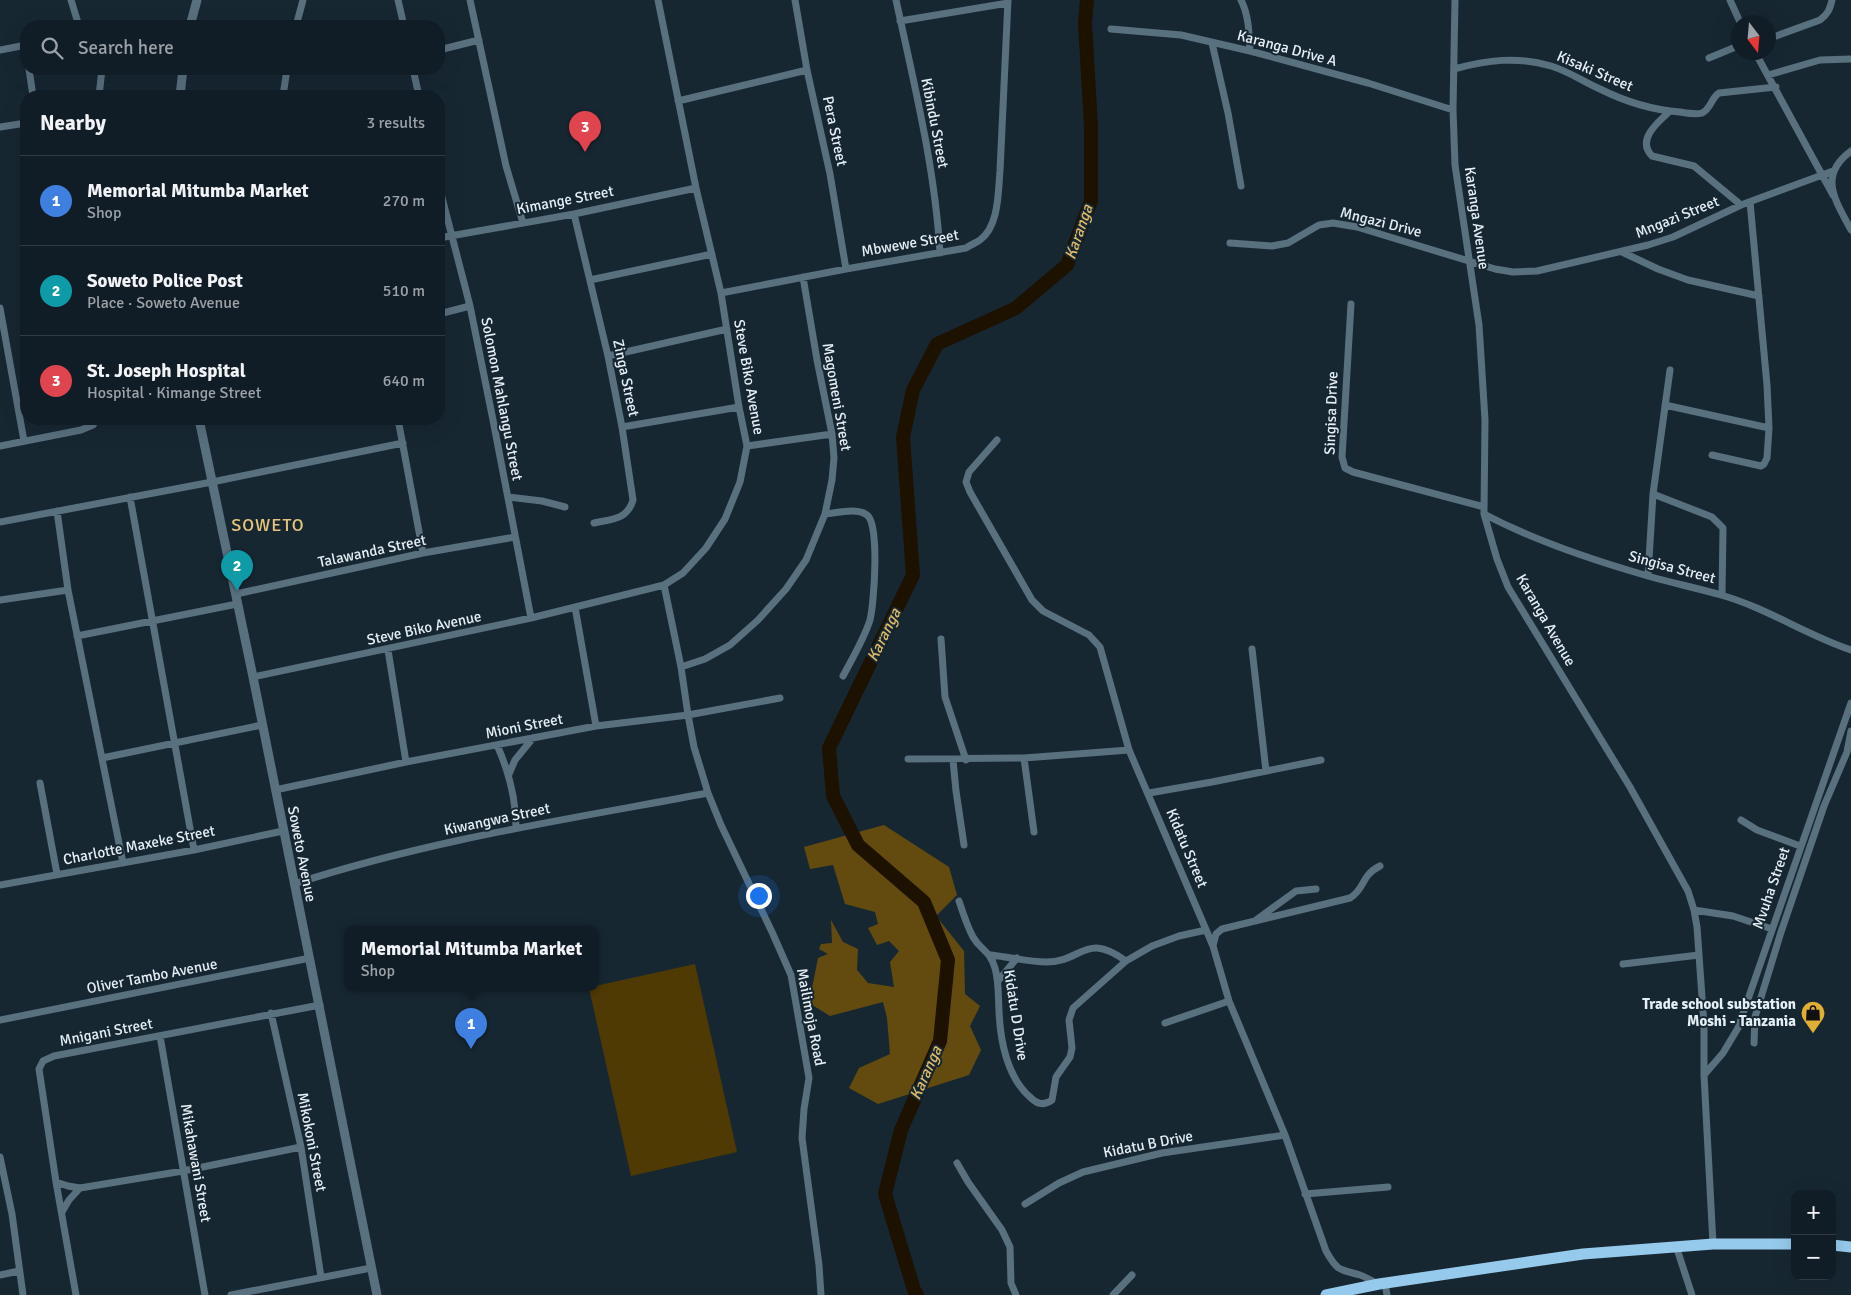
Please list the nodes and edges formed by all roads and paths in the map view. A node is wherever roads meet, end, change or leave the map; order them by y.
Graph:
1 (71, 0) edge
2 (198, 0) edge
3 (303, 0) edge
4 (398, 0) edge
5 (470, 0) edge
6 (658, 0) edge
7 (795, 0) edge
8 (896, 0) edge
9 (1241, 0) edge
10 (1455, 0) edge
11 (1730, 0) edge
12 (1832, 0) edge
13 (1008, 1) edge
14 (1737, 15) edge
15 (77, 20) edge
16 (192, 20) edge
17 (298, 20) edge
18 (403, 20) edge
19 (900, 21) junction
20 (1111, 29) dead end
21 (1776, 36) edge
22 (479, 40) junction
23 (1212, 43) junction
24 (20, 48) edge
25 (445, 48) edge
26 (1731, 49) edge
27 (0, 50) edge
28 (1250, 51) junction
29 (1708, 58) dead end
30 (1851, 59) edge
31 (1760, 60) edge
32 (1454, 69) junction
33 (807, 70) junction
34 (30, 75) edge
35 (101, 75) edge
36 (182, 75) edge
37 (286, 75) edge
38 (414, 75) edge
39 (1768, 75) junction
40 (1776, 87) junction
41 (32, 90) edge
42 (100, 90) edge
43 (181, 90) edge
44 (284, 90) edge
45 (418, 90) edge
46 (678, 101) junction
47 (1453, 110) junction
48 (1669, 112) junction
49 (20, 124) edge
50 (0, 127) edge
51 (1851, 151) edge
52 (1833, 171) junction
53 (1822, 175) junction
54 (1241, 186) dead end
55 (696, 188) junction
56 (1833, 195) junction
57 (1750, 202) junction
58 (1741, 205) junction
59 (445, 211) edge
60 (574, 214) junction
61 (523, 223) junction
62 (1851, 230) edge
63 (451, 236) junction
64 (445, 237) edge
65 (1230, 242) dead end
66 (940, 252) junction
67 (1622, 252) junction
68 (712, 254) junction
69 (1469, 259) junction
70 (846, 269) junction
71 (803, 277) junction
72 (590, 280) junction
73 (721, 293) junction
74 (1759, 296) junction
75 (1351, 304) dead end
76 (470, 306) junction
77 (0, 308) edge
78 (445, 312) edge
79 (727, 329) junction
80 (608, 356) junction
81 (1670, 370) dead end
82 (1665, 405) junction
83 (739, 407) junction
84 (20, 420) edge
85 (21, 425) edge
86 (93, 425) edge
87 (200, 425) edge
88 (399, 425) edge
89 (622, 427) junction
90 (1770, 428) junction
91 (832, 434) junction
92 (997, 440) dead end
93 (24, 442) junction
94 (403, 443) junction
95 (0, 446) edge
96 (747, 446) junction
97 (1712, 455) dead end
98 (212, 482) junction
99 (1653, 494) junction
100 (130, 497) junction
101 (508, 497) junction
102 (565, 507) dead end
103 (1484, 510) junction
104 (57, 511) junction
105 (825, 514) junction
106 (0, 522) edge
107 (594, 523) dead end
108 (515, 538) junction
109 (423, 554) junction
110 (1648, 576) junction
111 (664, 585) junction
112 (68, 590) junction
113 (236, 594) junction
114 (1722, 595) junction
115 (0, 600) edge
116 (237, 604) junction
117 (575, 607) junction
118 (530, 618) junction
119 (152, 621) junction
120 (78, 636) junction
121 (941, 639) dead end
122 (1252, 649) dead end
123 (388, 650) junction
124 (1851, 650) edge
125 (681, 667) junction
126 (843, 676) dead end
127 (253, 677) junction
128 (780, 698) dead end
129 (1851, 703) edge
130 (688, 715) junction
131 (262, 725) junction
132 (596, 726) junction
133 (1851, 731) edge
134 (533, 738) junction
135 (174, 744) junction
136 (497, 745) junction
137 (1129, 750) junction
138 (102, 758) junction
139 (1024, 758) junction
140 (908, 759) dead end
141 (953, 760) junction
142 (966, 760) junction
143 (1320, 760) dead end
144 (406, 762) junction
145 (1266, 771) junction
146 (509, 774) junction
147 (40, 782) dead end
148 (275, 790) junction
149 (708, 793) junction
150 (1149, 793) junction
151 (1741, 820) dead end
152 (516, 828) junction
153 (283, 831) junction
154 (1034, 832) dead end
155 (964, 845) dead end
156 (1800, 846) junction
157 (194, 850) junction
158 (123, 863) junction
159 (1380, 866) dead end
160 (57, 874) junction
161 (294, 884) junction
162 (0, 885) edge
163 (1316, 889) dead end
164 (959, 901) dead end
165 (1694, 910) junction
166 (1253, 922) junction
167 (1772, 929) junction
168 (1206, 930) junction
169 (1213, 946) junction
170 (991, 955) junction
171 (1699, 955) junction
172 (310, 958) junction
173 (1016, 958) junction
174 (1126, 961) junction
175 (1623, 964) dead end
176 (998, 981) junction
177 (1228, 1001) junction
178 (320, 1005) junction
179 (271, 1013) junction
180 (0, 1020) edge
181 (1165, 1023) dead end
182 (160, 1036) junction
183 (1754, 1043) dead end
184 (1704, 1075) junction
185 (1285, 1135) junction
186 (301, 1147) junction
187 (0, 1157) edge
188 (957, 1163) dead end
189 (183, 1171) junction
190 (56, 1182) junction
191 (1388, 1187) dead end
192 (80, 1188) junction
193 (1305, 1194) junction
194 (1025, 1204) dead end
195 (62, 1212) junction
196 (1713, 1244) junction
197 (1791, 1244) edge
198 (1676, 1246) junction
199 (1836, 1246) edge
200 (1851, 1247) edge
201 (372, 1268) junction
202 (19, 1271) junction
203 (1132, 1274) dead end
204 (0, 1275) edge
205 (321, 1277) junction
206 (1384, 1288) edge
207 (24, 1295) edge
208 (76, 1295) edge
209 (205, 1295) edge
210 (231, 1295) edge
211 (377, 1295) edge
212 (821, 1295) edge
213 (1016, 1295) edge
214 (1113, 1295) edge
215 (1326, 1295) edge
216 (1692, 1295) edge

1 - 15 street
2 - 16 street
3 - 17 street
4 - 18 street
5 - 22 street
6 - 46 street, Steve Biko Avenue
7 - 33 street, Pera Street
8 - 19 street, Kibindu Street
9 - 28 street
10 - 32 street, Karanga Avenue
11 - 14 street
12 - 21 street
13 - 19 street
13 - 66 street, Mbwewe Street
19 - 66 street, Kibindu Street
20 - 23 street, Karanga Drive A
22 - 25 street
22 - 61 street
23 - 28 street, Karanga Drive A
23 - 54 street
24 - 27 street
26 - 29 street
28 - 47 street, Karanga Drive A
30 - 39 street
31 - 39 street
32 - 47 street, Karanga Avenue
32 - 48 street, Kisaki Street
33 - 46 street
33 - 70 street, Pera Street
34 - 41 street
35 - 42 street
36 - 43 street
37 - 44 street
38 - 45 street
39 - 40 street
40 - 48 street, Kisaki Street
40 - 53 street
46 - 55 street, Steve Biko Avenue
47 - 69 street, Karanga Avenue
48 - 58 street
49 - 50 street
51 - 52 street
52 - 53 street, Mngazi Street
52 - 56 street
53 - 56 street
53 - 57 street, Mngazi Street
55 - 60 street, Kimange Street
55 - 68 street, Steve Biko Avenue
56 - 62 street
57 - 58 street, Mngazi Street
57 - 74 street
58 - 67 street, Mngazi Street
59 - 63 street, Solomon Mahlangu Street
60 - 61 street, Kimange Street
60 - 72 street, Zinga Street
61 - 63 street, Kimange Street
63 - 64 street, Kimange Street
63 - 76 street, Solomon Mahlangu Street
65 - 69 street, Mngazi Drive
66 - 70 street, Mbwewe Street
67 - 69 street, Mngazi Street
67 - 74 street
68 - 72 street
68 - 73 street, Steve Biko Avenue
69 - 103 street, Karanga Avenue
70 - 71 street, Mbwewe Street
71 - 73 street, Mbwewe Street
71 - 91 street, Magomeni Street
72 - 80 street, Zinga Street
73 - 79 street, Steve Biko Avenue
74 - 90 street
75 - 103 street, Singisa Drive
76 - 78 street
76 - 101 street, Solomon Mahlangu Street
77 - 84 street
79 - 80 street
79 - 83 street, Steve Biko Avenue
80 - 89 street, Zinga Street
81 - 82 street
82 - 90 street
82 - 99 street
83 - 89 street
83 - 96 street, Steve Biko Avenue
85 - 93 street
86 - 93 street
87 - 98 street, Soweto Avenue
88 - 94 street
89 - 107 street, Zinga Street
90 - 97 street
91 - 96 street
91 - 105 street, Magomeni Street
92 - 137 street, Kidatu Street
93 - 95 street
94 - 98 street
94 - 109 street
96 - 111 street, Steve Biko Avenue
98 - 100 street
98 - 113 street, Soweto Avenue
99 - 110 street
99 - 114 street
100 - 104 street
100 - 119 street
101 - 102 street
101 - 108 street, Solomon Mahlangu Street
103 - 110 street, Singisa Street
103 - 165 street, Karanga Avenue
104 - 106 street
104 - 112 street
105 - 125 street, Magomeni Street
105 - 126 street
108 - 109 street, Talawanda Street
108 - 118 street, Solomon Mahlangu Street
109 - 113 street, Talawanda Street
110 - 114 street, Singisa Street
111 - 117 street, Steve Biko Avenue
111 - 125 street, Mailimoja Road
112 - 115 street
112 - 120 street
113 - 116 street, Soweto Avenue
114 - 124 street, Singisa Street
116 - 119 street
116 - 127 street, Soweto Avenue
117 - 118 street, Steve Biko Avenue
117 - 132 street
118 - 123 street, Steve Biko Avenue
119 - 120 street
119 - 135 street
120 - 138 street
121 - 142 street
122 - 145 street
123 - 127 street, Steve Biko Avenue
123 - 144 street
125 - 130 street, Mailimoja Road
127 - 131 street, Soweto Avenue
128 - 130 street, Mioni Street
129 - 156 street, Mvuha Street
130 - 132 street, Mioni Street
130 - 149 street, Mailimoja Road
131 - 135 street
131 - 148 street, Soweto Avenue
132 - 134 street, Mioni Street
133 - 183 street
134 - 136 street, Mioni Street
134 - 146 street
135 - 138 street
135 - 157 street
136 - 144 street, Mioni Street
136 - 146 street
137 - 139 street
137 - 150 street, Kidatu Street
138 - 158 street
139 - 142 street
139 - 154 street
140 - 141 street
141 - 142 street
141 - 155 street
143 - 145 street
144 - 148 street, Mioni Street
145 - 150 street
146 - 152 street
147 - 160 street
148 - 153 street, Soweto Avenue
149 - 152 street, Kiwangwa Street
149 - 212 street, Mailimoja Road
150 - 168 street, Kidatu Street
151 - 156 street
152 - 161 street, Kiwangwa Street
153 - 157 street, Charlotte Maxeke Street
153 - 161 street, Soweto Avenue
156 - 167 street, Mvuha Street
157 - 158 street, Charlotte Maxeke Street
158 - 160 street, Charlotte Maxeke Street
159 - 166 street
160 - 162 street, Charlotte Maxeke Street
161 - 172 street, Soweto Avenue
163 - 166 street
164 - 170 street, Kidatu D Drive
165 - 167 street
165 - 171 street, Karanga Avenue
166 - 169 street
167 - 184 street, Mvuha Street
168 - 169 street, Kidatu Street
168 - 174 street, Kidatu D Drive
169 - 177 street, Kidatu Street
170 - 173 street
170 - 176 street, Kidatu D Drive
171 - 175 street
171 - 184 street, Karanga Avenue
172 - 178 street, Soweto Avenue
172 - 180 street, Oliver Tambo Avenue
173 - 174 street
173 - 176 street
174 - 176 street, Kidatu D Drive
177 - 181 street
177 - 185 street, Kidatu Street
178 - 179 street, Mnigani Street
178 - 201 street, Soweto Avenue
179 - 182 street, Mnigani Street
179 - 186 street, Mikokoni Street
182 - 189 street, Mikahawani Street
182 - 190 street, Mnigani Street
184 - 196 street, Karanga Avenue
185 - 193 street, Kidatu Street
185 - 194 street, Kidatu B Drive
186 - 189 street
186 - 205 street, Mikokoni Street
187 - 202 street
188 - 213 street
189 - 192 street
189 - 209 street, Mikahawani Street
190 - 192 street
190 - 195 street, Mnigani Street
191 - 193 street
192 - 195 street
193 - 206 street, Kidatu Street
195 - 208 street, Mnigani Street
196 - 197 highway
196 - 198 highway
198 - 206 highway
198 - 216 street
199 - 200 highway
201 - 205 street
201 - 211 street, Soweto Avenue
202 - 204 street
202 - 207 street
203 - 214 street
205 - 210 street
206 - 215 highway

